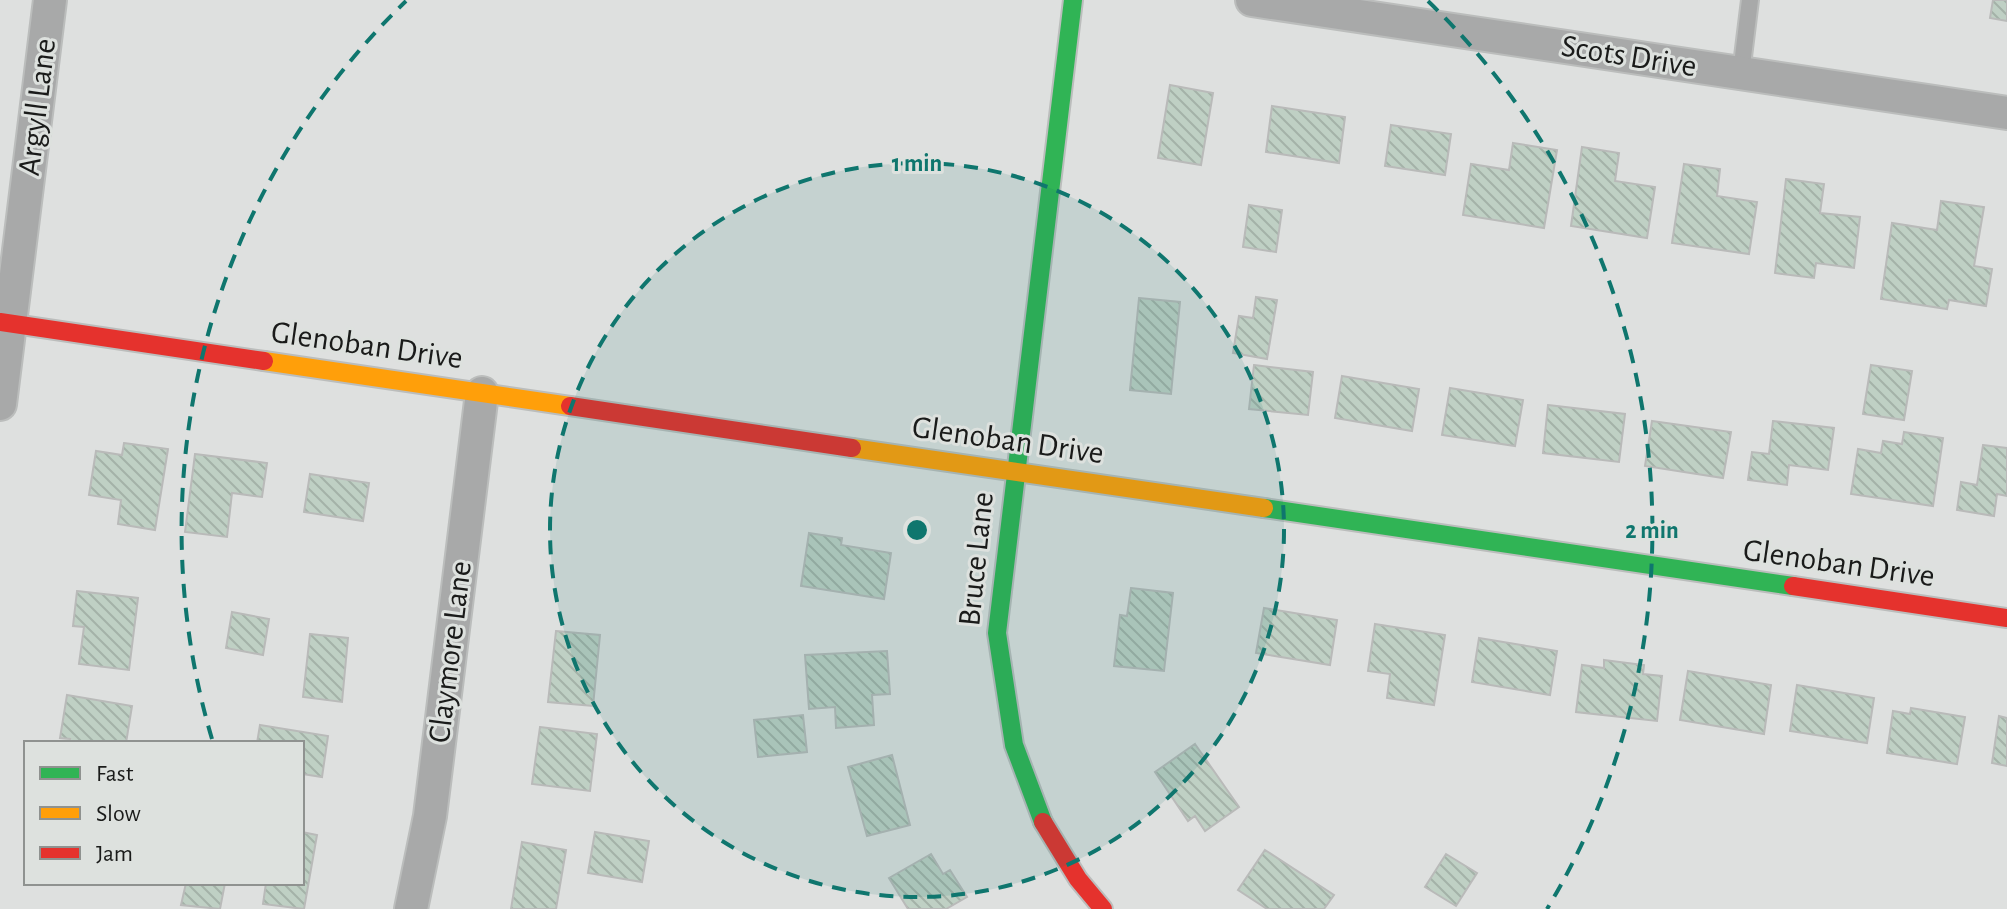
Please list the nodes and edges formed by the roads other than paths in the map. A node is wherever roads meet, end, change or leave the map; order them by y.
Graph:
1 (50, 0) edge
2 (1073, 0) edge
3 (1252, 0) edge
4 (1750, 0) edge
5 (1741, 73) junction
6 (2007, 113) edge
7 (5, 323) edge
8 (482, 393) junction
9 (0, 404) edge
10 (1015, 472) junction
11 (2007, 618) edge
12 (411, 909) edge
13 (1103, 909) edge

1 - 7 street, Argyll Lane
2 - 10 street, Bruce Lane
3 - 5 street, Scots Drive
4 - 5 lane
5 - 6 street, Scots Drive
7 - 8 street, Glenoban Drive
7 - 9 street, Argyll Lane
8 - 10 street, Glenoban Drive
8 - 12 street, Claymore Lane
10 - 11 street, Glenoban Drive
10 - 13 street, Bruce Lane

